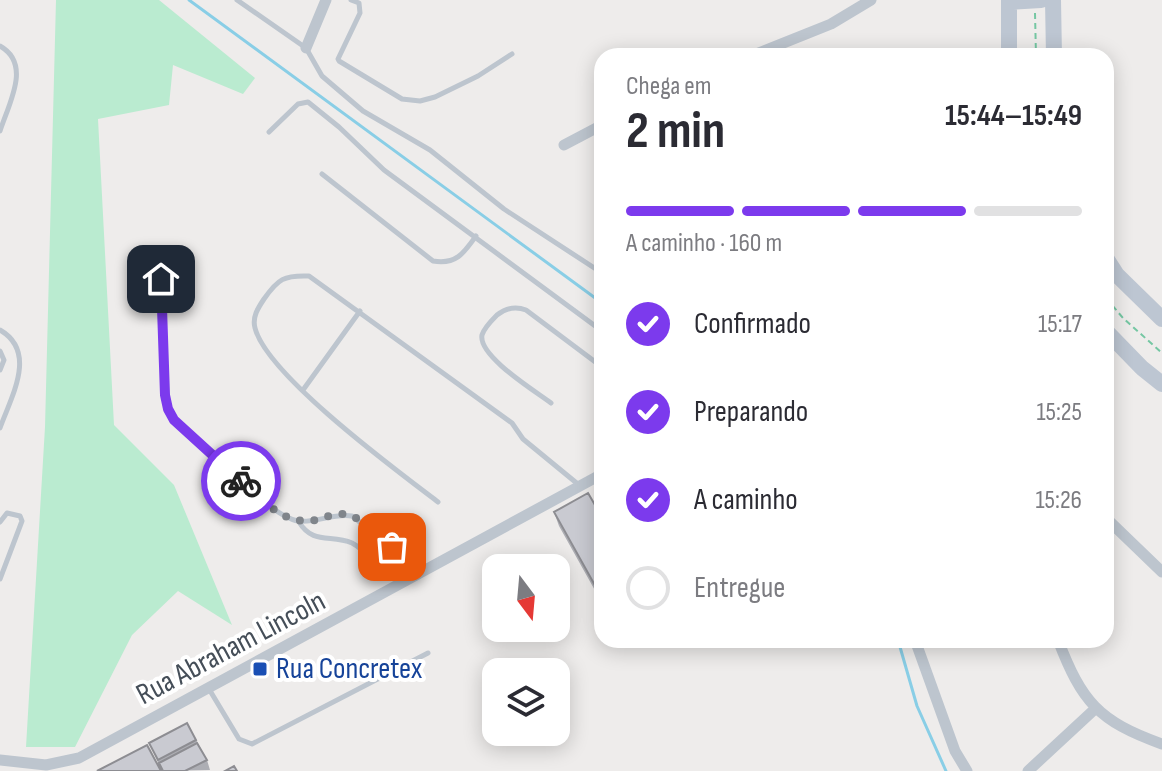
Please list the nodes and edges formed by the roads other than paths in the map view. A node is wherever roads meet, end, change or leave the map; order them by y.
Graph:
1 (237, 0) edge
2 (326, 0) edge
3 (351, 0) edge
4 (871, 0) edge
5 (1053, 0) edge
6 (1006, 1) edge
7 (1038, 1) edge
8 (0, 46) edge
9 (306, 48) junction
10 (771, 48) edge
11 (1009, 48) edge
12 (1054, 48) edge
13 (512, 54) dead end
14 (594, 129) edge
15 (0, 131) edge
16 (269, 132) dead end
17 (564, 145) dead end
18 (322, 174) dead end
19 (476, 236) junction
20 (594, 268) edge
21 (1114, 270) edge
22 (161, 279) dead end
23 (360, 311) junction
24 (1162, 319) edge
25 (594, 325) edge
26 (0, 330) edge
27 (1114, 339) edge
28 (0, 351) edge
29 (594, 361) edge
30 (0, 370) edge
31 (1162, 384) edge
32 (303, 390) junction
33 (551, 403) dead end
34 (0, 428) edge
35 (594, 478) edge
36 (579, 485) junction
37 (438, 502) dead end
38 (299, 521) junction
39 (0, 522) edge
40 (1114, 526) edge
41 (382, 570) dead end
42 (422, 572) junction
43 (1162, 572) edge
44 (0, 579) edge
45 (918, 648) edge
46 (1061, 648) edge
47 (428, 653) dead end
48 (208, 688) junction
49 (1096, 708) junction
50 (1162, 744) edge
51 (0, 760) edge
52 (967, 771) edge
53 (1028, 771) edge

1 - 9 lane
2 - 9 street
3 - 13 lane
4 - 10 street
5 - 12 main road
6 - 7 main road
6 - 11 main road
8 - 15 lane
9 - 20 lane
14 - 17 street
16 - 19 lane
18 - 19 lane
19 - 25 lane
21 - 24 main road
22 - 38 lane
23 - 32 lane
23 - 32 lane
23 - 36 lane
26 - 34 lane
27 - 31 main road
28 - 30 lane
29 - 33 lane
32 - 37 lane
35 - 36 street, Rua Abraham Lincoln
36 - 42 street, Rua Abraham Lincoln
38 - 41 lane
38 - 42 lane
39 - 44 lane
40 - 43 street
42 - 48 street, Rua Abraham Lincoln
45 - 52 street
46 - 49 street
47 - 48 lane
48 - 51 street, Rua Abraham Lincoln
49 - 50 street
49 - 53 street

